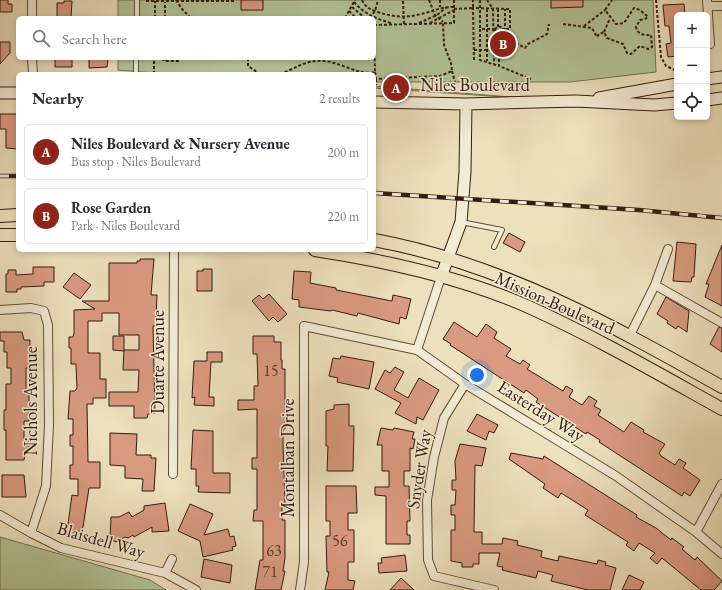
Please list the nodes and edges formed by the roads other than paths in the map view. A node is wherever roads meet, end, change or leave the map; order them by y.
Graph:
1 (32, 0) edge
2 (137, 0) edge
3 (707, 3) edge
4 (722, 6) edge
5 (32, 16) edge
6 (137, 16) edge
7 (32, 60) edge
8 (136, 60) edge
9 (33, 72) edge
10 (136, 72) edge
11 (722, 77) edge
12 (710, 79) edge
13 (674, 85) edge
14 (0, 93) edge
15 (16, 93) edge
16 (722, 98) edge
17 (710, 100) edge
18 (576, 101) junction
19 (376, 102) edge
20 (674, 103) edge
21 (466, 104) junction
22 (16, 215) edge
23 (0, 216) edge
24 (461, 222) junction
25 (0, 235) edge
26 (16, 235) edge
27 (376, 240) edge
28 (494, 247) dead end
29 (668, 249) dead end
30 (174, 252) edge
31 (326, 252) edge
32 (448, 258) junction
33 (440, 277) junction
34 (655, 285) junction
35 (0, 310) edge
36 (721, 321) edge
37 (304, 326) joint
38 (630, 335) junction
39 (417, 350) junction
40 (466, 384) junction
41 (722, 387) edge
42 (722, 409) edge
43 (173, 474) dead end
44 (722, 484) edge
45 (0, 515) edge
46 (696, 532) junction
47 (31, 533) junction
48 (722, 554) edge
49 (172, 559) dead end
50 (165, 573) junction
51 (196, 590) edge
52 (300, 590) edge
53 (494, 590) edge

1 - 5 street
2 - 6 lane
3 - 4 street
7 - 9 street
8 - 10 lane
11 - 12 main road
13 - 18 main road, Niles Boulevard
14 - 15 main road
16 - 17 main road
18 - 20 main road, Niles Boulevard
18 - 21 main road, Niles Boulevard
19 - 21 main road, Niles Boulevard
21 - 24 main road
22 - 23 main road
24 - 28 lane
24 - 32 main road
25 - 26 main road
27 - 32 main road, Mission Boulevard
29 - 34 street
30 - 43 street, Duarte Avenue
31 - 33 main road, Mission Boulevard
32 - 33 main road
32 - 38 main road, Mission Boulevard
33 - 39 street
33 - 42 main road, Mission Boulevard
34 - 36 street
34 - 38 street
35 - 47 street, Nichols Avenue
37 - 39 street, Easterday Way
37 - 52 street, Montalban Drive
38 - 41 main road, Mission Boulevard
39 - 40 street, Easterday Way
40 - 46 street, Easterday Way
40 - 53 street, Snyder Way
44 - 46 street
45 - 47 street, Blaisdell Way
46 - 48 street, Easterday Way
47 - 50 street, Blaisdell Way
49 - 50 street
50 - 51 street, Blaisdell Way

